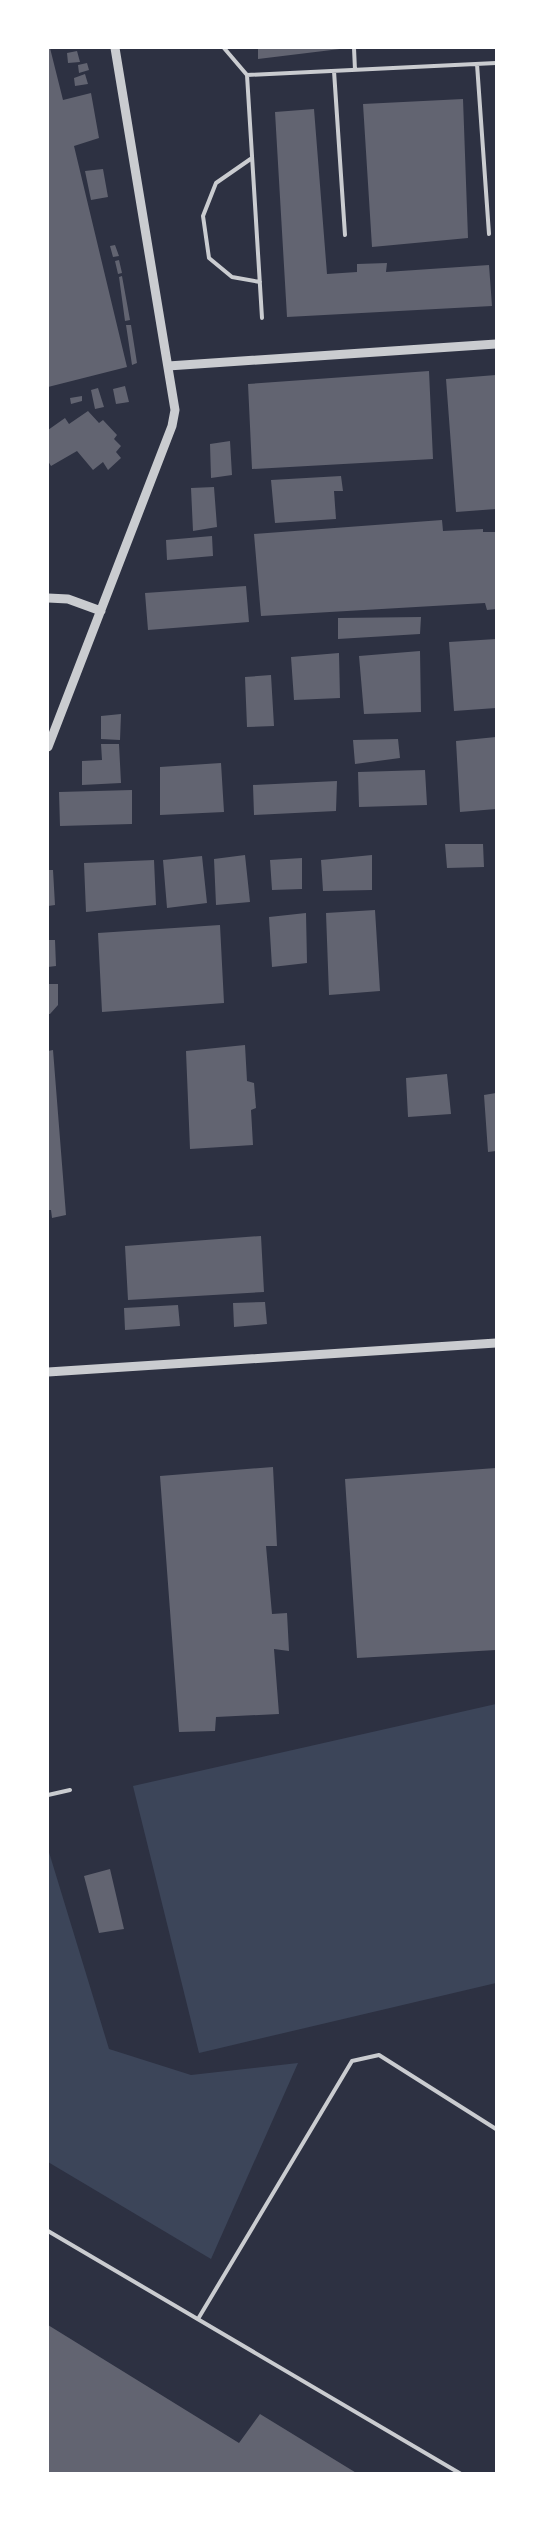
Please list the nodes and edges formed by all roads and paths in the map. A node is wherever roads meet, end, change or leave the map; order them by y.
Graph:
1 (115, 48) edge
2 (224, 48) edge
3 (354, 48) edge
4 (496, 63) edge
5 (477, 64) junction
6 (355, 70) junction
7 (334, 71) junction
8 (247, 75) junction
9 (252, 158) junction
10 (490, 234) dead end
11 (345, 235) dead end
12 (260, 282) junction
13 (262, 318) dead end
14 (496, 344) edge
15 (168, 366) junction
16 (48, 598) edge
17 (101, 610) junction
18 (48, 748) edge
19 (496, 1343) edge
20 (48, 1372) edge
21 (70, 1790) dead end
22 (48, 1795) edge
23 (496, 2129) edge
24 (48, 2231) edge
25 (198, 2319) junction
26 (461, 2474) edge

1 - 15 street
2 - 8 lane
3 - 6 lane
4 - 5 lane
5 - 6 lane
5 - 10 lane
6 - 7 lane
7 - 8 lane
7 - 11 lane
8 - 9 lane
9 - 12 lane
9 - 12 lane
12 - 13 lane
14 - 15 street
15 - 17 street
16 - 17 street
17 - 18 street
19 - 20 street
21 - 22 lane
23 - 25 lane
24 - 25 lane
25 - 26 lane

